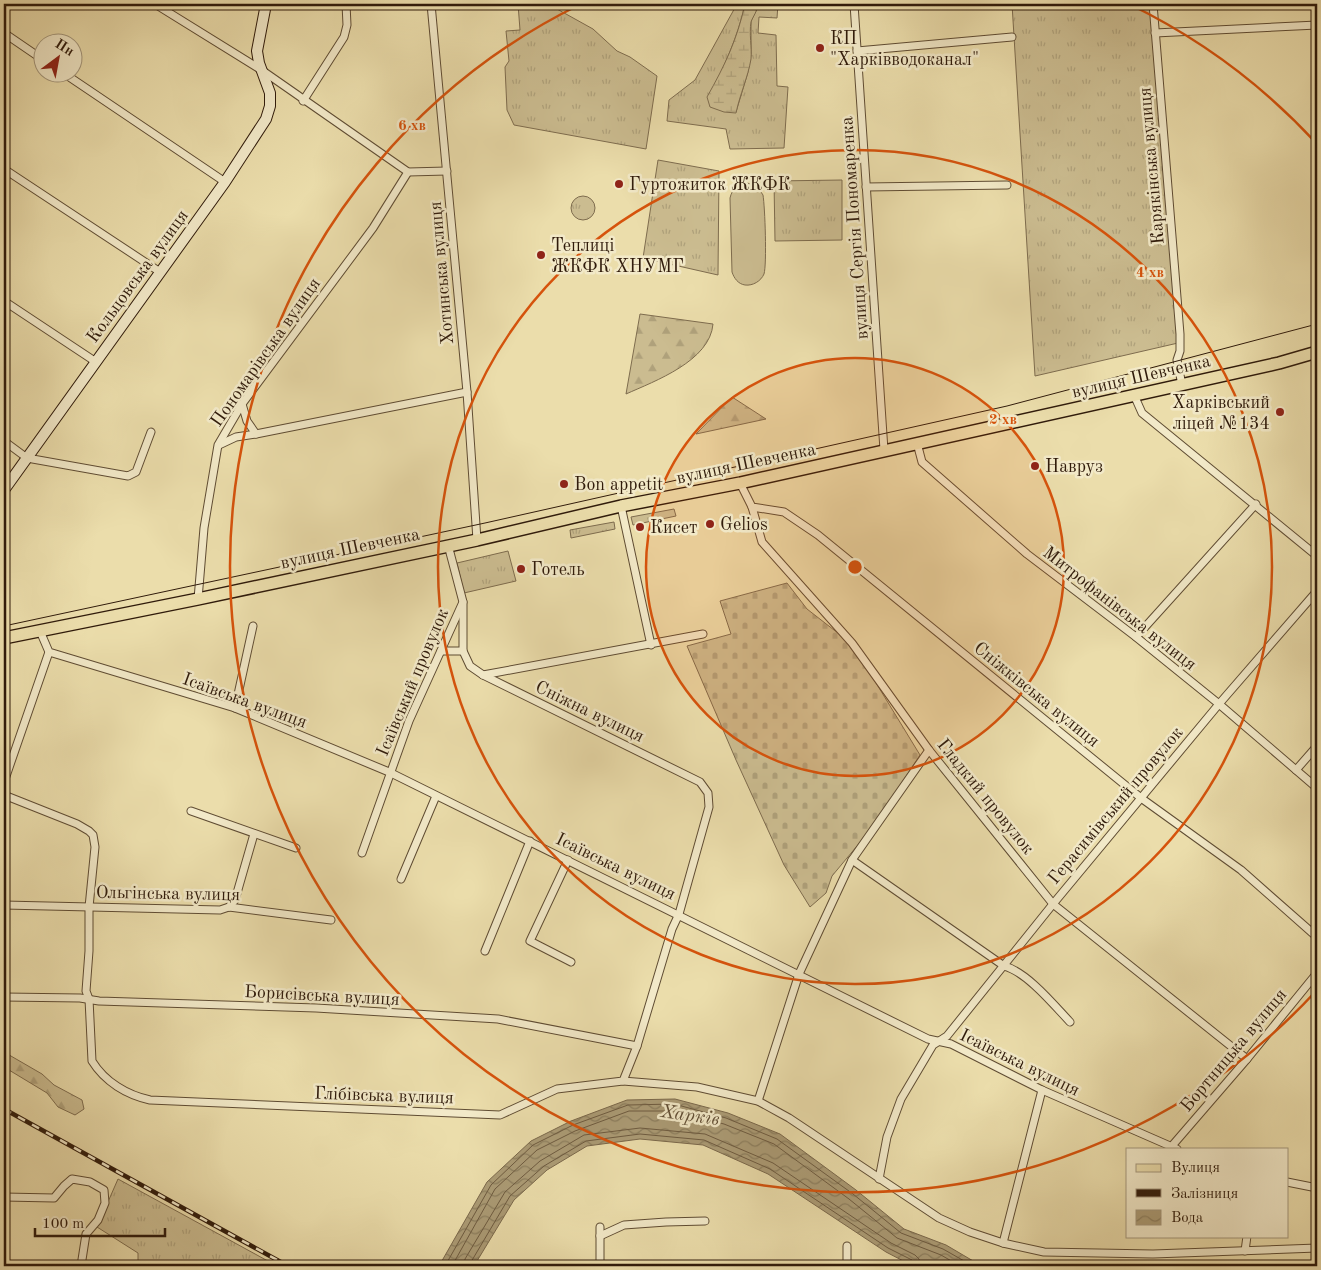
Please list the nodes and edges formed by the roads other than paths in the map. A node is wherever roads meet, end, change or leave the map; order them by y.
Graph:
1 (155, 4) edge
2 (266, 4) edge
3 (346, 4) edge
4 (431, 4) edge
5 (854, 4) edge
6 (1154, 4) edge
7 (1317, 25) edge
8 (4, 33) edge
9 (1155, 33) junction
10 (1012, 37) dead end
11 (857, 51) junction
12 (32, 52) edge
13 (262, 71) junction
14 (77, 82) edge
15 (303, 101) junction
16 (4, 169) edge
17 (447, 171) junction
18 (408, 172) junction
19 (225, 182) junction
20 (1007, 184) dead end
21 (866, 187) junction
22 (160, 272) junction
23 (4, 301) edge
24 (1317, 352) edge
25 (96, 362) junction
26 (1182, 384) junction
27 (467, 392) junction
28 (1134, 395) junction
29 (242, 404) junction
30 (151, 432) dead end
31 (256, 434) junction
32 (4, 441) edge
33 (916, 443) junction
34 (218, 445) junction
35 (884, 450) junction
36 (28, 458) junction
37 (740, 483) junction
38 (4, 490) edge
39 (1256, 504) junction
40 (621, 506) junction
41 (752, 507) junction
42 (477, 540) junction
43 (448, 545) junction
44 (1317, 556) edge
45 (1317, 591) edge
46 (198, 599) junction
47 (463, 602) junction
48 (254, 626) dead end
49 (40, 631) junction
50 (703, 634) dead end
51 (1136, 637) junction
52 (4, 638) edge
53 (651, 645) junction
54 (441, 651) junction
55 (462, 651) junction
56 (49, 652) junction
57 (510, 670) junction
58 (483, 675) junction
59 (504, 686) junction
60 (1219, 704) junction
61 (235, 708) junction
62 (1317, 746) edge
63 (929, 750) junction
64 (1296, 770) junction
65 (389, 772) junction
66 (4, 782) edge
67 (1317, 788) edge
68 (4, 795) edge
69 (436, 796) junction
70 (1141, 798) junction
71 (191, 811) dead end
72 (254, 834) junction
73 (530, 842) junction
74 (296, 848) dead end
75 (362, 853) dead end
76 (568, 860) junction
77 (852, 860) junction
78 (401, 879) dead end
79 (1053, 904) junction
80 (4, 905) edge
81 (89, 907) junction
82 (229, 907) junction
83 (679, 914) junction
84 (331, 920) dead end
85 (1317, 937) edge
86 (485, 951) dead end
87 (571, 962) dead end
88 (1004, 966) junction
89 (1317, 973) edge
90 (799, 974) junction
91 (4, 997) edge
92 (89, 999) junction
93 (1070, 1022) dead end
94 (939, 1041) junction
95 (637, 1046) junction
96 (1248, 1060) junction
97 (623, 1081) junction
98 (1042, 1090) junction
99 (758, 1101) junction
100 (1174, 1148) edge
101 (879, 1179) junction
102 (1288, 1182) edge
103 (1317, 1188) edge
104 (4, 1197) edge
105 (705, 1221) dead end
106 (600, 1227) dead end
107 (600, 1236) junction
108 (1248, 1238) edge
109 (1003, 1243) junction
110 (847, 1246) dead end
111 (1317, 1248) edge
112 (1245, 1251) junction
113 (81, 1266) edge
114 (600, 1266) edge
115 (847, 1266) edge

1 - 13 street
2 - 13 street, Кольцовська вулиця
3 - 15 street
4 - 17 street, Хотинська вулиця
5 - 11 street, вулиця Сергія Пономаренка
6 - 9 street, Карякінська вулиця
7 - 9 street
8 - 12 street
9 - 26 street, Карякінська вулиця
10 - 11 street
11 - 21 street, вулиця Сергія Пономаренка
13 - 15 street
13 - 19 street, Кольцовська вулиця
14 - 19 street
15 - 18 street
16 - 22 street
17 - 18 street
17 - 27 street, Хотинська вулиця
18 - 29 street, Пономарівська вулиця
19 - 22 street, Кольцовська вулиця
20 - 21 street
21 - 35 street, вулиця Сергія Пономаренка
22 - 25 street, Кольцовська вулиця
23 - 25 street
24 - 26 main road, вулиця Шевченка
25 - 36 street, Кольцовська вулиця
26 - 28 main road, вулиця Шевченка
27 - 31 street
27 - 42 street, Хотинська вулиця
28 - 33 main road, вулиця Шевченка
28 - 39 street
29 - 31 street
29 - 34 street, Пономарівська вулиця
30 - 36 street
31 - 34 street
32 - 36 street
33 - 35 main road, вулиця Шевченка
33 - 51 street, Митрофанівська вулиця
34 - 46 street, Пономарівська вулиця
35 - 37 main road, вулиця Шевченка
36 - 38 street, Кольцовська вулиця
37 - 40 main road, вулиця Шевченка
37 - 41 street
39 - 44 street
39 - 51 street
40 - 42 main road, вулиця Шевченка
40 - 53 street
41 - 63 street, Гладкий провулок
41 - 70 street, Сніжківська вулиця
42 - 43 main road, вулиця Шевченка
43 - 46 main road, вулиця Шевченка
43 - 47 street, Ісаївський провулок
45 - 60 street, Герасимівський провулок
46 - 49 main road, вулиця Шевченка
47 - 54 street, Ісаївський провулок
47 - 55 street
48 - 61 street
49 - 52 main road, вулиця Шевченка
49 - 56 street
50 - 53 street
51 - 60 street, Митрофанівська вулиця
53 - 57 street
54 - 55 street
54 - 65 street, Ісаївський провулок
55 - 58 street, Сніжна вулиця
56 - 61 street, Ісаївська вулиця
56 - 66 street
57 - 58 street
57 - 59 street
58 - 59 street, Сніжна вулиця
59 - 83 street, Сніжна вулиця
60 - 64 street, Митрофанівська вулиця
60 - 70 street, Герасимівський провулок
61 - 65 street, Ісаївська вулиця
62 - 64 street
63 - 77 street
63 - 79 street, Гладкий провулок
64 - 67 street, Митрофанівська вулиця
65 - 69 street, Ісаївська вулиця
65 - 75 street, Ісаївський провулок
68 - 81 street, Глібівська вулиця
69 - 73 street, Ісаївська вулиця
69 - 78 street
70 - 79 street, Герасимівський провулок
70 - 85 street, Сніжківська вулиця
71 - 72 street
72 - 74 street
72 - 82 street
73 - 76 street, Ісаївська вулиця
73 - 86 street
76 - 83 street, Ісаївська вулиця
76 - 87 street
77 - 88 street
77 - 90 street
79 - 88 street, Герасимівський провулок
79 - 96 street, Гладкий провулок
80 - 81 street, Ольгінська вулиця
81 - 82 street, Ольгінська вулиця
81 - 92 street, Глібівська вулиця
82 - 84 street, Ольгінська вулиця
83 - 90 street, Ісаївська вулиця
83 - 95 street
88 - 93 street
88 - 94 street, Герасимівський провулок
89 - 96 street, Бортницька вулиця
90 - 94 street, Ісаївська вулиця
90 - 99 street
91 - 92 street, Борисівська вулиця
92 - 95 street, Борисівська вулиця
92 - 97 street, Глібівська вулиця
94 - 98 street, Ісаївська вулиця
94 - 101 street, Герасимівський провулок
95 - 97 street
96 - 100 street, Бортницька вулиця
97 - 99 street, Глібівська вулиця
98 - 100 street, Ісаївська вулиця
98 - 109 street
99 - 101 street, Глібівська вулиця
101 - 109 street, Глібівська вулиця
102 - 103 street
104 - 113 street
105 - 107 street
106 - 107 street
107 - 114 street
108 - 112 street
109 - 112 street, Глібівська вулиця
110 - 115 street
111 - 112 street, Глібівська вулиця

